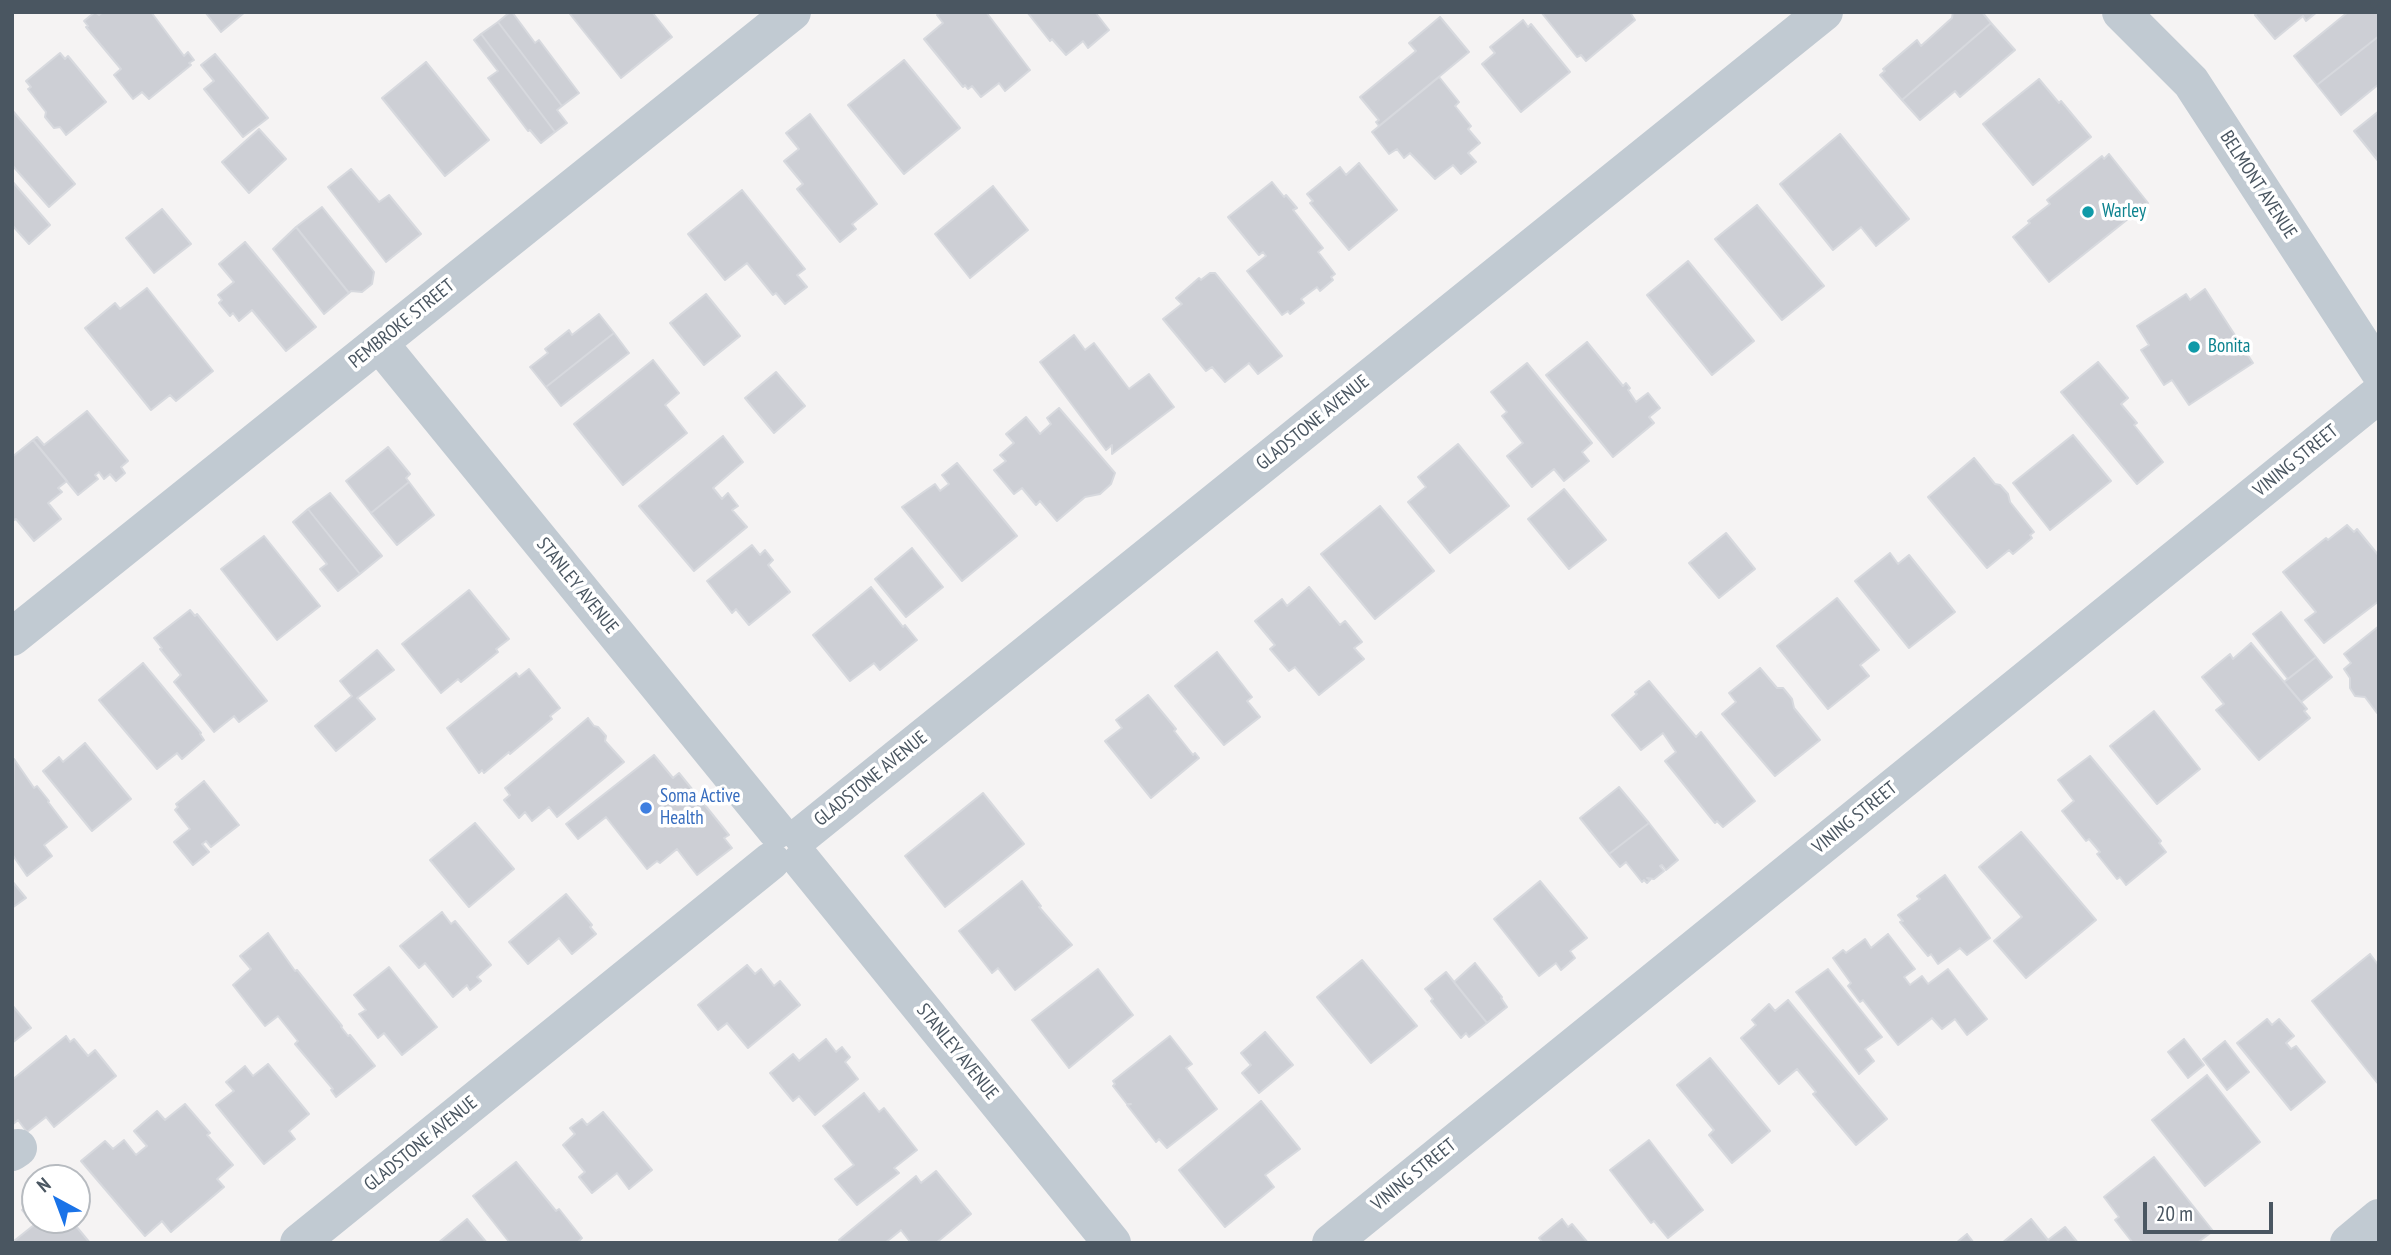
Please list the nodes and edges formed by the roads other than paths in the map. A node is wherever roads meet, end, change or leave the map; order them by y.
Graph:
1 (792, 12) edge
2 (1824, 12) edge
3 (2120, 12) edge
4 (379, 343) junction
5 (2379, 371) edge
6 (2379, 394) edge
7 (14, 633) edge
8 (788, 847) junction
9 (2379, 1218) edge
10 (299, 1243) edge
11 (1112, 1243) edge
12 (1331, 1243) edge
13 (2349, 1243) edge

1 - 4 street, PEMBROKE STREET
2 - 8 street, GLADSTONE AVENUE
3 - 5 street, BELMONT AVENUE
4 - 7 street, PEMBROKE STREET
4 - 8 street, STANLEY AVENUE
6 - 12 street, VINING STREET
8 - 10 street, GLADSTONE AVENUE
8 - 11 street, STANLEY AVENUE
9 - 13 street

